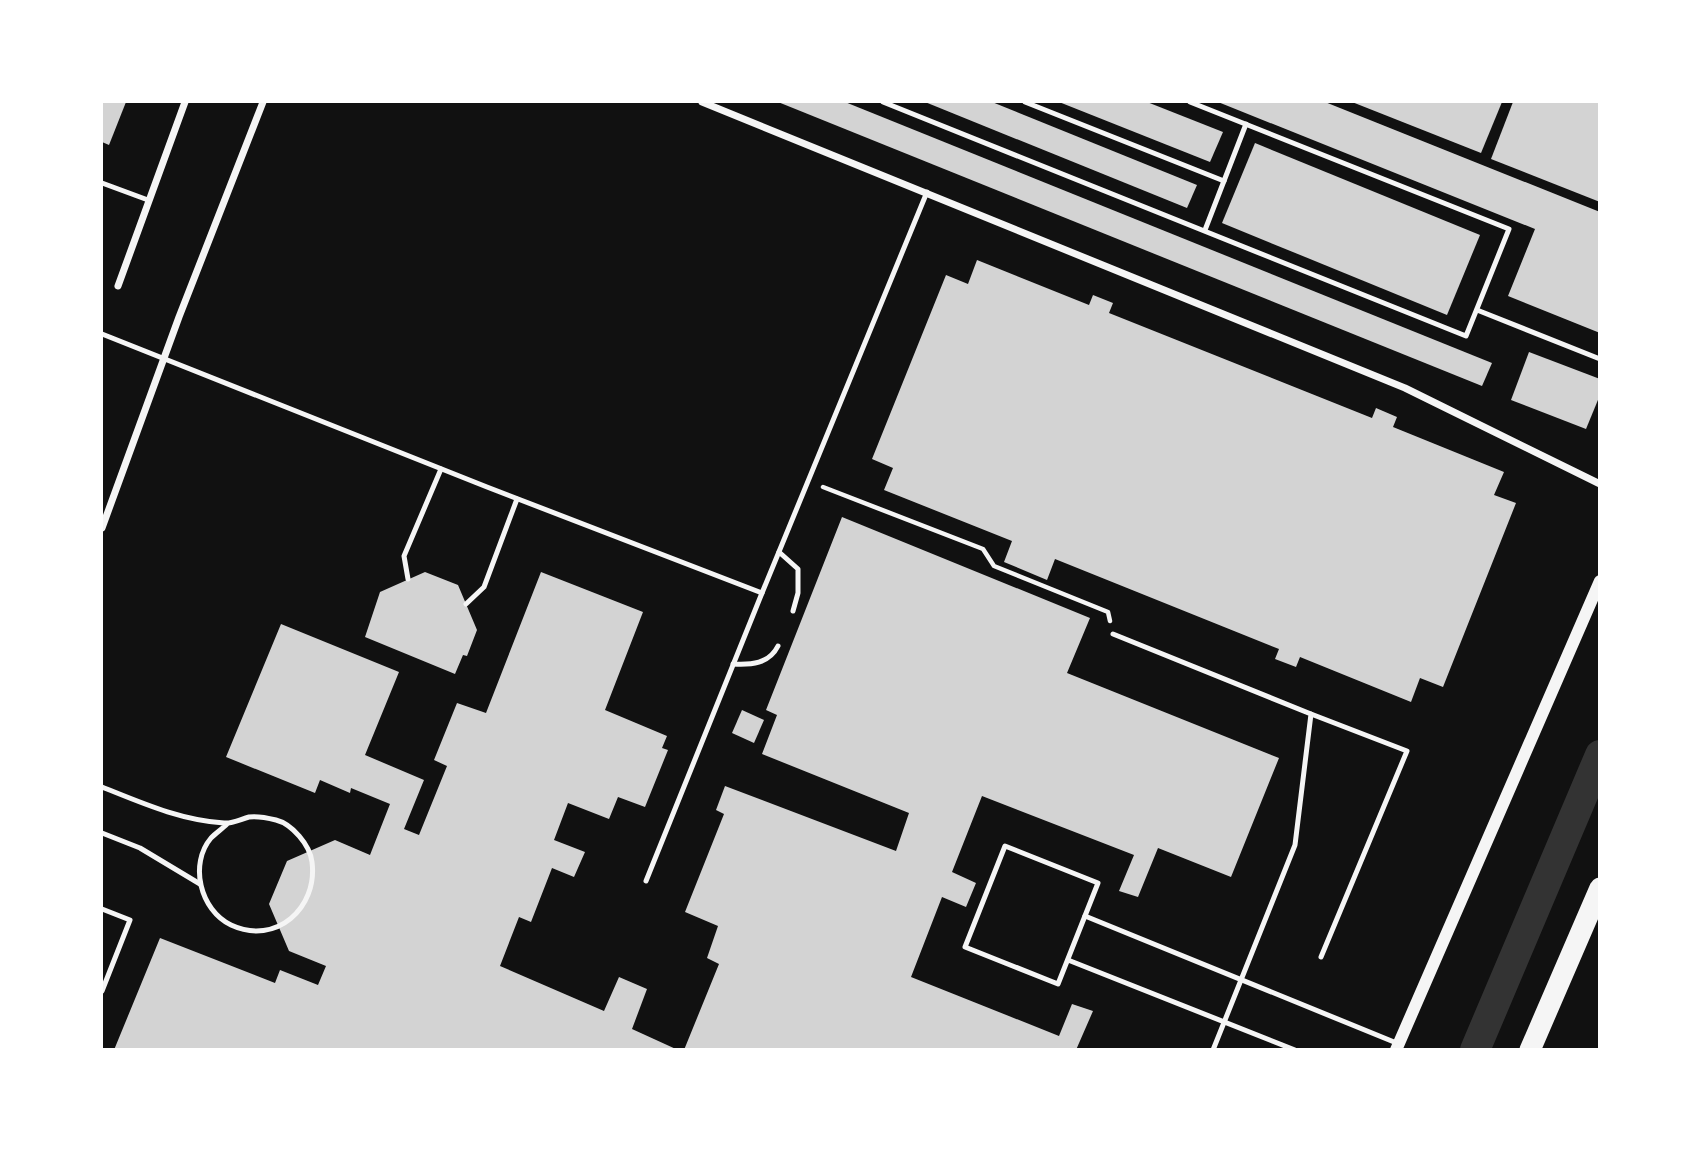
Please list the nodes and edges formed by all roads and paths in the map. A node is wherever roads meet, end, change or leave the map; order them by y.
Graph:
1 (185, 102) edge
2 (263, 102) edge
3 (702, 102) edge
4 (883, 102) edge
5 (1025, 102) edge
6 (1190, 102) edge
7 (1246, 124) junction
8 (1224, 181) junction
9 (102, 183) edge
10 (927, 192) junction
11 (148, 200) junction
12 (1205, 230) junction
13 (118, 286) dead end
14 (1477, 310) junction
15 (102, 334) edge
16 (163, 359) junction
17 (1600, 359) edge
18 (441, 469) junction
19 (809, 482) junction
20 (1600, 484) edge
21 (517, 499) junction
22 (102, 528) edge
23 (779, 552) junction
24 (408, 579) dead end
25 (1600, 581) edge
26 (762, 593) junction
27 (466, 604) dead end
28 (793, 611) dead end
29 (1113, 634) joint
30 (778, 646) dead end
31 (733, 664) junction
32 (1311, 715) junction
33 (102, 787) edge
34 (227, 824) junction
35 (102, 832) edge
36 (646, 881) dead end
37 (200, 884) junction
38 (1600, 888) edge
39 (102, 909) edge
40 (1085, 916) junction
41 (1321, 957) dead end
42 (1068, 960) junction
43 (1241, 980) junction
44 (102, 991) edge
45 (1225, 1021) junction
46 (1398, 1046) edge
47 (1213, 1049) edge
48 (1295, 1049) edge
49 (1530, 1049) edge

1 - 11 street
2 - 16 street
3 - 10 street
4 - 12 lane
5 - 8 lane
6 - 7 lane
7 - 8 lane
7 - 14 lane
8 - 12 lane
9 - 11 lane
10 - 19 lane
10 - 20 street
11 - 13 street
12 - 14 lane
14 - 17 lane
15 - 16 lane
16 - 18 lane
16 - 22 street
18 - 21 lane
18 - 24 lane
19 - 23 lane
19 - 29 path
21 - 26 lane
21 - 27 lane
23 - 26 lane
23 - 28 lane
25 - 46 street
26 - 31 lane
29 - 32 lane
30 - 31 lane
31 - 36 lane
32 - 41 lane
32 - 43 lane
33 - 34 lane
34 - 37 lane
34 - 37 lane
35 - 37 lane
38 - 49 highway
39 - 44 lane
40 - 42 lane
40 - 42 lane
40 - 43 lane
42 - 45 lane
43 - 45 lane
43 - 46 lane
45 - 47 lane
45 - 48 lane

